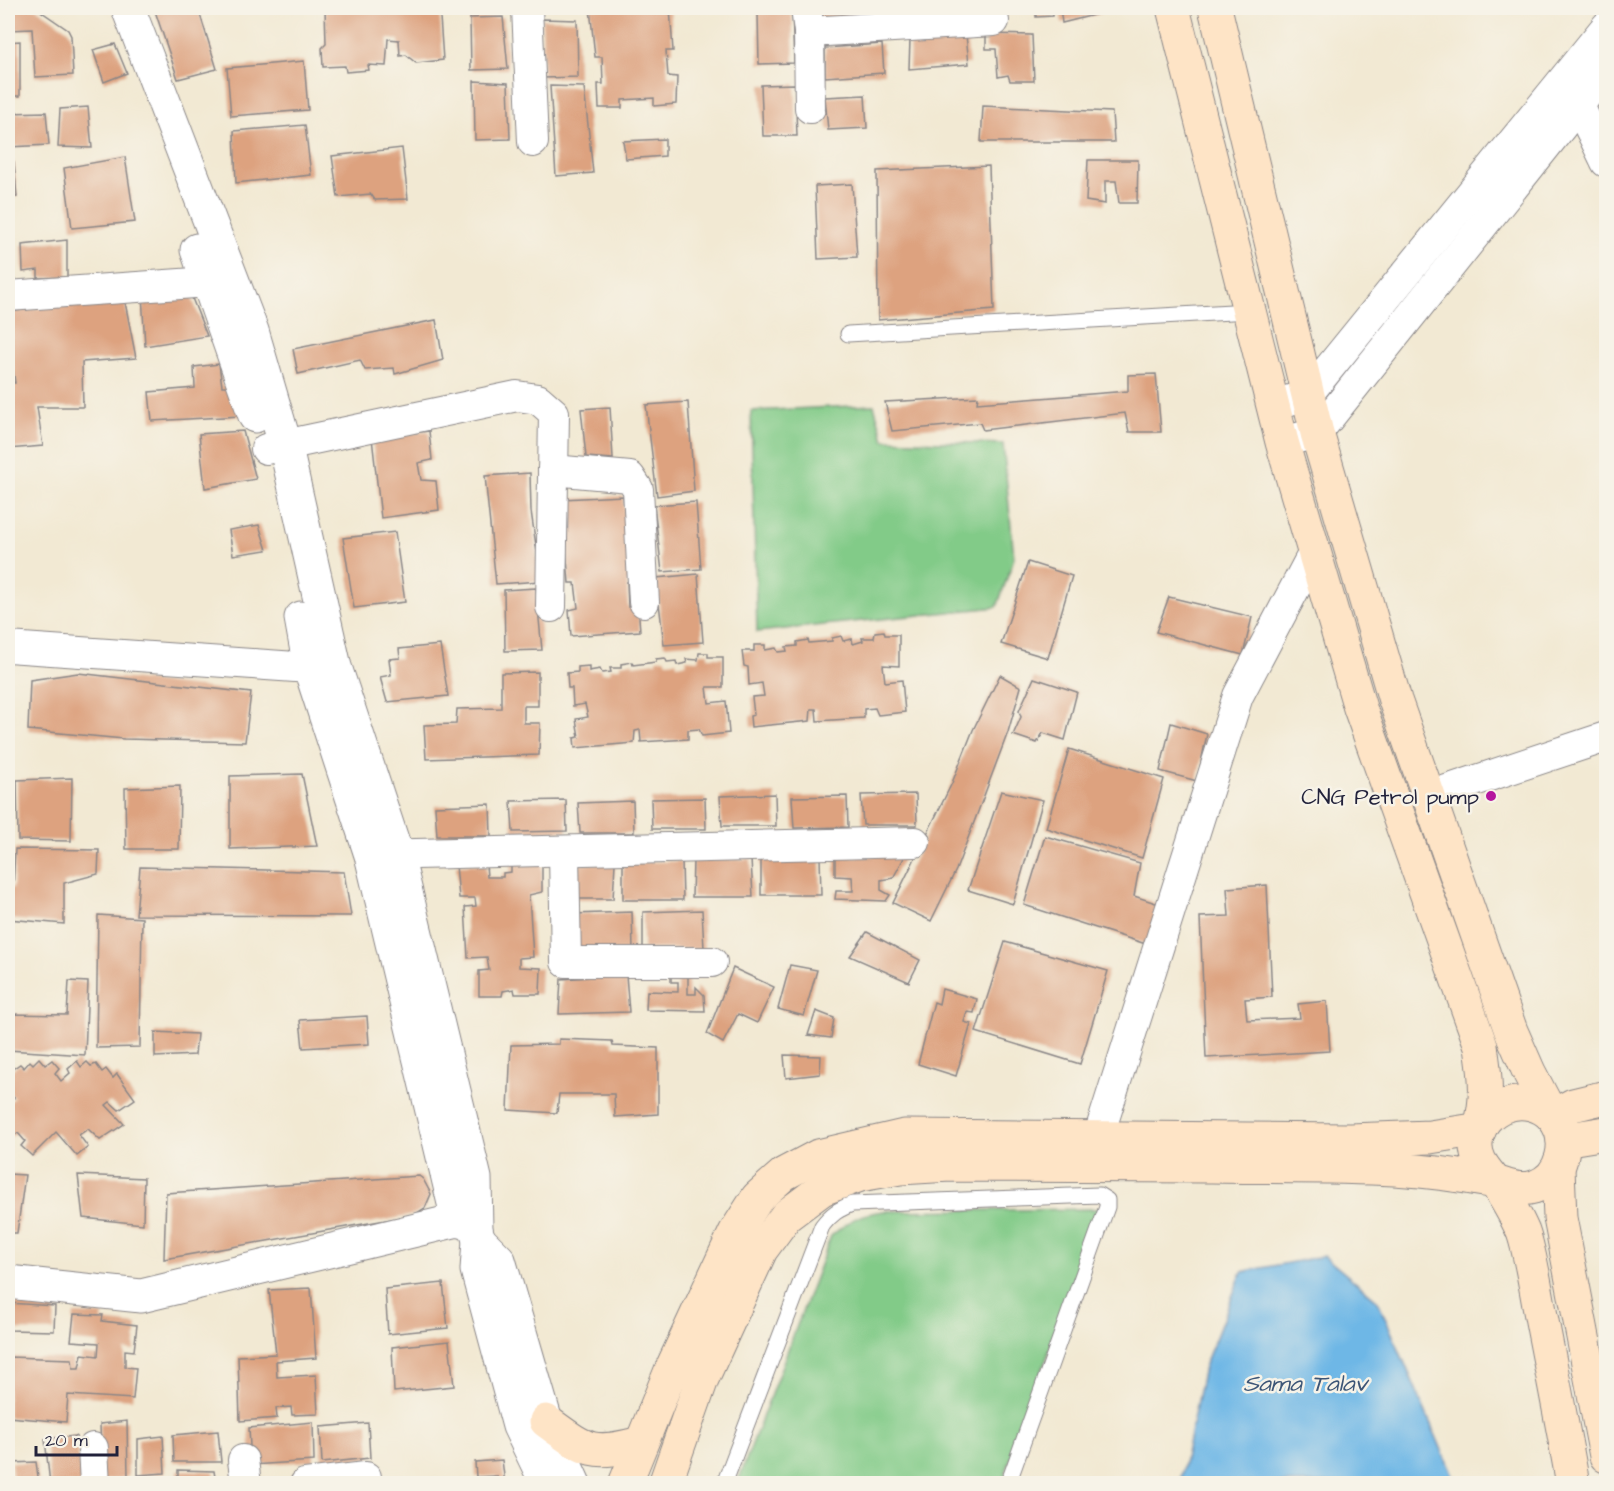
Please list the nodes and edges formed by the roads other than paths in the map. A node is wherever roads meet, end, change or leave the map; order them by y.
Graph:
1 (107, 8) edge
2 (128, 8) edge
3 (527, 8) edge
4 (1173, 8) edge
5 (1215, 8) edge
6 (808, 20) edge
7 (994, 21) dead end
8 (1606, 27) edge
9 (1606, 71) edge
10 (1565, 78) junction
11 (1579, 106) junction
12 (810, 108) dead end
13 (533, 142) dead end
14 (1606, 162) edge
15 (209, 282) junction
16 (8, 296) edge
17 (1249, 311) junction
18 (848, 334) dead end
19 (1308, 394) junction
20 (1272, 406) junction
21 (1317, 433) junction
22 (1282, 442) junction
23 (276, 447) junction
24 (553, 470) junction
25 (1314, 552) junction
26 (644, 602) dead end
27 (550, 608) dead end
28 (8, 647) edge
29 (322, 667) junction
30 (1606, 737) edge
31 (1429, 796) junction
32 (915, 842) dead end
33 (564, 852) junction
34 (384, 855) junction
35 (712, 962) dead end
36 (1606, 1097) edge
37 (1480, 1129) junction
38 (1606, 1132) edge
39 (1098, 1138) junction
40 (1557, 1141) junction
41 (1495, 1182) junction
42 (471, 1230) junction
43 (8, 1282) edge
44 (546, 1421) junction
45 (641, 1443) junction
46 (93, 1448) dead end
47 (1606, 1456) edge
48 (366, 1477) dead end
49 (95, 1484) edge
50 (305, 1484) edge
51 (547, 1484) edge
52 (574, 1484) edge
53 (625, 1484) edge
54 (665, 1484) edge
55 (724, 1484) edge
56 (1008, 1484) edge
57 (1574, 1484) edge

1 - 15 street
2 - 23 street
3 - 13 street
4 - 17 main road
5 - 19 main road
6 - 7 street
6 - 12 street
8 - 10 street
9 - 11 street
10 - 11 street
10 - 19 street
11 - 14 street
11 - 21 street
15 - 16 street
15 - 23 street
17 - 18 lane
17 - 20 main road
19 - 20 street
19 - 21 main road
20 - 22 main road
21 - 22 street
21 - 31 main road
22 - 25 main road
23 - 24 street
23 - 29 street
24 - 26 street
24 - 27 street
25 - 37 main road
25 - 39 street
28 - 29 street
29 - 34 street
30 - 31 street
31 - 40 main road
32 - 33 street
33 - 34 street
33 - 35 street
34 - 42 street
36 - 40 main road
37 - 39 main road
37 - 40 main road
37 - 41 main road
38 - 40 main road
39 - 45 main road
40 - 41 main road
40 - 47 main road
41 - 54 main road
41 - 57 main road
42 - 43 street
42 - 44 street
42 - 51 street
44 - 45 main road
44 - 52 street
45 - 53 main road
46 - 49 street
48 - 50 street
55 - 56 lane

